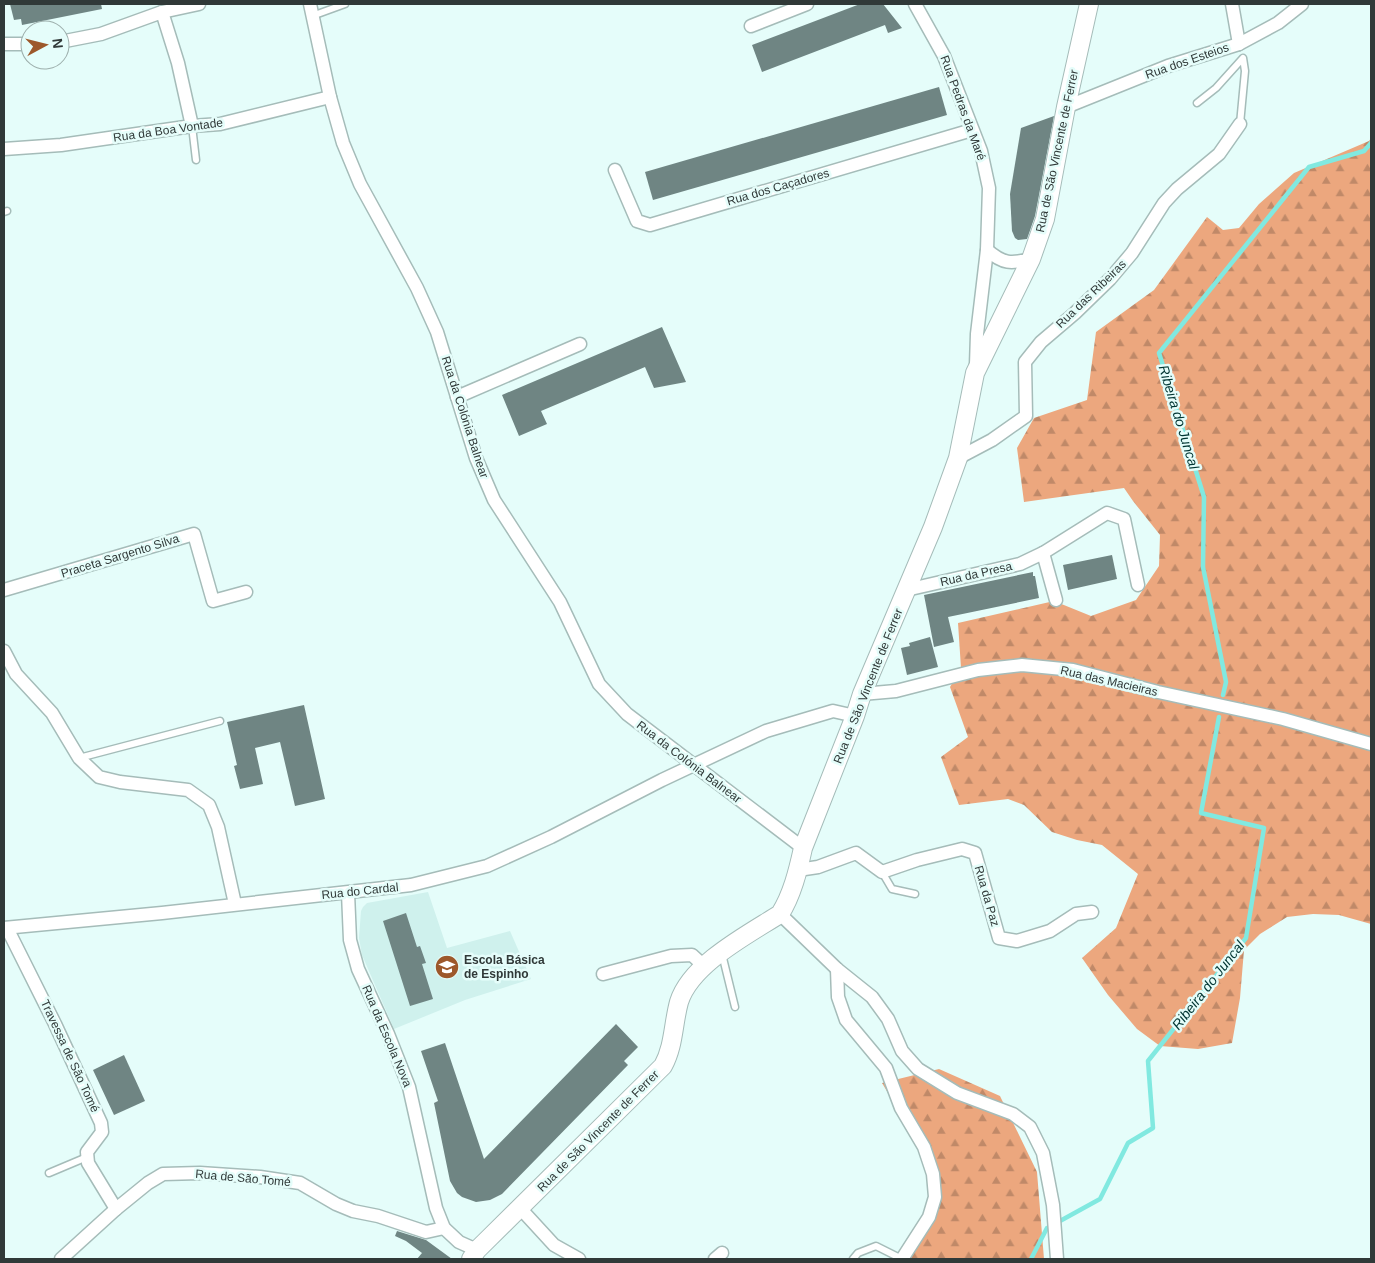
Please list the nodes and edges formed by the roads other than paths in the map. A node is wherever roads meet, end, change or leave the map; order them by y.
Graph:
1 (199, 4) edge
2 (345, 4) edge
3 (807, 4) edge
4 (915, 4) edge
5 (1089, 4) edge
6 (1232, 4) edge
7 (1302, 4) edge
8 (311, 10) edge
9 (162, 12) junction
10 (751, 26) dead end
11 (70, 40) edge
12 (4, 44) edge
13 (20, 44) edge
14 (1238, 44) junction
15 (330, 96) junction
16 (1197, 103) dead end
17 (1066, 107) junction
18 (1240, 124) joint
19 (192, 126) junction
20 (972, 130) junction
21 (4, 149) edge
22 (196, 160) dead end
23 (615, 170) dead end
24 (987, 250) junction
25 (1032, 259) junction
26 (580, 344) dead end
27 (975, 373) junction
28 (457, 397) junction
29 (958, 458) junction
30 (1043, 552) junction
31 (1138, 585) dead end
32 (4, 590) edge
33 (906, 590) junction
34 (246, 592) dead end
35 (1056, 600) dead end
36 (4, 651) edge
37 (862, 694) junction
38 (855, 716) junction
39 (220, 721) dead end
40 (1371, 744) edge
41 (79, 758) junction
42 (694, 766) junction
43 (803, 848) junction
44 (798, 870) junction
45 (882, 872) junction
46 (348, 892) junction
47 (915, 894) dead end
48 (235, 904) junction
49 (1092, 912) dead end
50 (780, 914) junction
51 (6, 928) edge
52 (722, 953) junction
53 (704, 966) junction
54 (837, 969) junction
55 (603, 974) dead end
56 (735, 1007) dead end
57 (87, 1157) junction
58 (48, 1172) dead end
59 (520, 1208) junction
60 (116, 1209) junction
61 (444, 1228) junction
62 (474, 1255) edge
63 (61, 1259) edge
64 (579, 1259) edge
65 (853, 1259) edge
66 (902, 1259) edge
67 (1057, 1259) edge

1 - 9 street
2 - 8 lane
3 - 10 street
4 - 20 street, Rua Pedras da Maré
5 - 17 street, Rua de São Vincente de Ferrer
6 - 14 street
7 - 14 street, Rua dos Esteios
8 - 15 street, Rua da Colónia Balnear
9 - 11 street
9 - 19 street
12 - 13 street
14 - 17 street, Rua dos Esteios
15 - 19 street, Rua da Boa Vontade
15 - 28 street, Rua da Colónia Balnear
16 - 18 lane
17 - 25 street, Rua de São Vincente de Ferrer
18 - 29 street, Rua das Ribeiras
19 - 21 street, Rua da Boa Vontade
19 - 22 lane
20 - 23 street, Rua dos Caçadores
20 - 24 street, Rua Pedras da Maré
24 - 25 street
24 - 27 street, Rua Pedras da Maré
25 - 27 street, Rua de São Vincente de Ferrer
26 - 28 street
27 - 29 street, Rua de São Vincente de Ferrer
28 - 42 street, Rua da Colónia Balnear
29 - 33 street, Rua de São Vincente de Ferrer
30 - 31 street, Rua da Presa
30 - 33 street, Rua da Presa
30 - 35 street
32 - 34 street, Praceta Sargento Silva
33 - 37 street, Rua de São Vincente de Ferrer
36 - 41 street
37 - 38 street, Rua de São Vincente de Ferrer
37 - 40 street, Rua das Macieiras
38 - 42 street, Rua do Cardal
38 - 43 street, Rua de São Vincente de Ferrer
39 - 41 lane
41 - 48 street
42 - 43 street, Rua da Colónia Balnear
42 - 46 street, Rua do Cardal
43 - 44 street, Rua de São Vincente de Ferrer
44 - 45 street
44 - 50 street, Rua de São Vincente de Ferrer
45 - 47 lane
45 - 49 street, Rua da Paz
46 - 48 street, Rua do Cardal
46 - 61 street, Rua da Escola Nova
48 - 51 street, Rua do Cardal
50 - 52 street, Rua de São Vincente de Ferrer
50 - 54 street
51 - 57 street, Travessa de São Tomé
52 - 53 street, Rua de São Vincente de Ferrer
52 - 56 lane
53 - 55 street
53 - 59 street, Rua de São Vincente de Ferrer
54 - 66 street
54 - 67 street
57 - 58 lane
57 - 60 street
59 - 62 street, Rua de São Vincente de Ferrer
59 - 64 street
60 - 61 street, Rua de São Tomé
60 - 63 street, Rua de São Tomé
61 - 62 street, Rua da Escola Nova
65 - 66 lane

